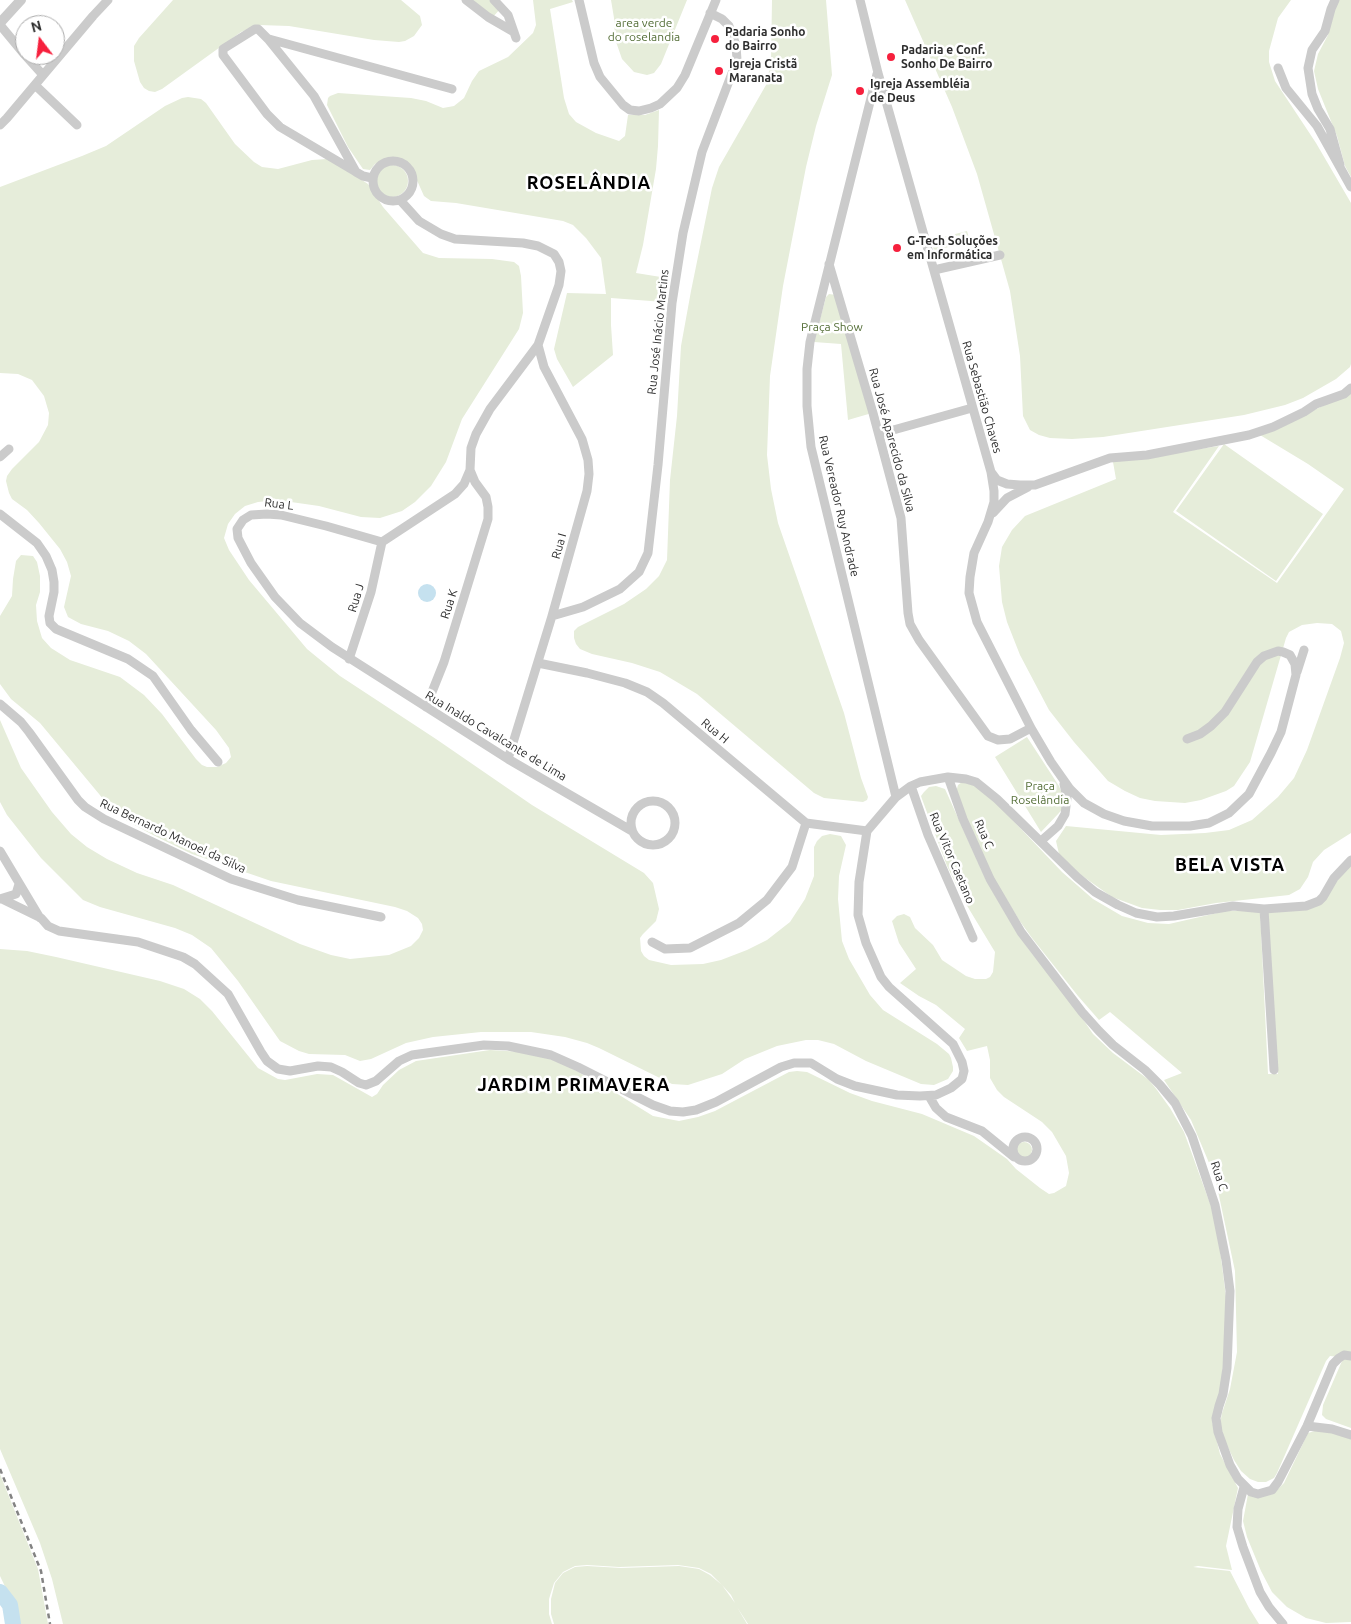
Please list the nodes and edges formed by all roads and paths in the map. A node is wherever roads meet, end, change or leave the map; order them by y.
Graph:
1 (20, 0) edge
2 (108, 0) edge
3 (466, 0) edge
4 (494, 0) edge
5 (579, 0) edge
6 (716, 0) edge
7 (860, 0) edge
8 (1335, 0) edge
9 (710, 13) junction
10 (0, 24) edge
11 (268, 39) junction
12 (15, 43) edge
13 (34, 65) edge
14 (1278, 68) dead end
15 (878, 73) junction
16 (43, 76) junction
17 (35, 85) junction
18 (452, 89) dead end
19 (0, 125) edge
20 (77, 126) dead end
21 (1340, 165) junction
22 (356, 172) junction
23 (372, 178) junction
24 (1351, 187) edge
25 (400, 200) junction
26 (1000, 255) dead end
27 (829, 264) junction
28 (934, 270) junction
29 (538, 344) junction
30 (526, 360) junction
31 (544, 367) junction
32 (1351, 388) edge
33 (972, 408) junction
34 (879, 434) junction
35 (9, 449) dead end
36 (0, 457) edge
37 (470, 470) junction
38 (990, 472) junction
39 (1034, 484) junction
40 (482, 492) junction
41 (455, 494) junction
42 (0, 514) edge
43 (988, 522) junction
44 (382, 542) junction
45 (552, 616) junction
46 (1304, 650) dead end
47 (349, 659) junction
48 (538, 663) junction
49 (1296, 675) junction
50 (0, 704) edge
51 (426, 707) junction
52 (1032, 728) junction
53 (1187, 739) dead end
54 (508, 759) junction
55 (218, 762) dead end
56 (1056, 769) junction
57 (948, 776) junction
58 (911, 786) junction
59 (896, 797) junction
60 (806, 823) junction
61 (632, 831) junction
62 (867, 831) junction
63 (1041, 841) junction
64 (0, 852) edge
65 (1351, 860) edge
66 (19, 884) junction
67 (1, 899) edge
68 (1264, 909) junction
69 (381, 917) dead end
70 (41, 918) junction
71 (973, 938) dead end
72 (652, 942) dead end
73 (1274, 1070) dead end
74 (928, 1096) junction
75 (1014, 1157) dead end
76 (1351, 1356) edge
77 (1307, 1426) junction
78 (1351, 1435) edge
79 (1244, 1487) junction
80 (1283, 1624) edge

1 - 10 street
2 - 16 street
3 - 4 street
5 - 9 street
6 - 9 street
7 - 15 street, Rua Sebastião Chaves
8 - 21 street
9 - 45 street, Rua José Inácio Martins
10 - 12 street
11 - 18 street
11 - 22 street
11 - 22 street
13 - 16 street
14 - 21 street
15 - 27 street, Rua Vereador Ruy Andrade
15 - 28 street, Rua Sebastião Chaves
16 - 17 street
17 - 19 street
17 - 20 street
21 - 24 street
22 - 23 street
23 - 25 street
23 - 25 street
25 - 29 street
26 - 28 street
27 - 34 street, Rua José Aparecido da Silva
27 - 59 street, Rua Vereador Ruy Andrade
28 - 33 street, Rua Sebastião Chaves
29 - 30 street
29 - 31 street, Rua I
30 - 31 street
30 - 37 street
31 - 45 street, Rua I
32 - 39 street
33 - 34 street
33 - 38 street, Rua Sebastião Chaves
34 - 52 street, Rua José Aparecido da Silva
35 - 36 street
37 - 40 street
37 - 41 street
38 - 39 street
38 - 43 street, Rua Sebastião Chaves
39 - 43 street
40 - 41 street
40 - 51 street, Rua K
41 - 44 street
42 - 55 street
43 - 52 street, Rua Sebastião Chaves
44 - 47 street, Rua J
44 - 47 street, Rua L
45 - 48 street, Rua I
46 - 49 street, Rua Sebastião Chaves
47 - 51 street, Rua Inaldo Cavalcante de Lima
48 - 54 street, Rua I
48 - 60 street, Rua H
49 - 53 street
49 - 56 street, Rua Sebastião Chaves
50 - 69 street, Rua Bernardo Manoel da Silva
51 - 54 street, Rua Inaldo Cavalcante de Lima
52 - 56 street, Rua Sebastião Chaves
54 - 61 street, Rua Inaldo Cavalcante de Lima
56 - 63 street
57 - 58 street
57 - 63 street
57 - 79 street, Rua C
58 - 59 street
58 - 71 street, Rua Vitor Caetano
59 - 62 street
60 - 62 street
60 - 72 street
61 - 61 street, Rua Inaldo Cavalcante de Lima
62 - 74 street
63 - 68 street
64 - 66 street
65 - 68 street
66 - 67 street
66 - 70 street
67 - 70 street
68 - 73 street
70 - 74 street
74 - 75 street
76 - 77 street
77 - 78 street
77 - 79 street
79 - 80 street

